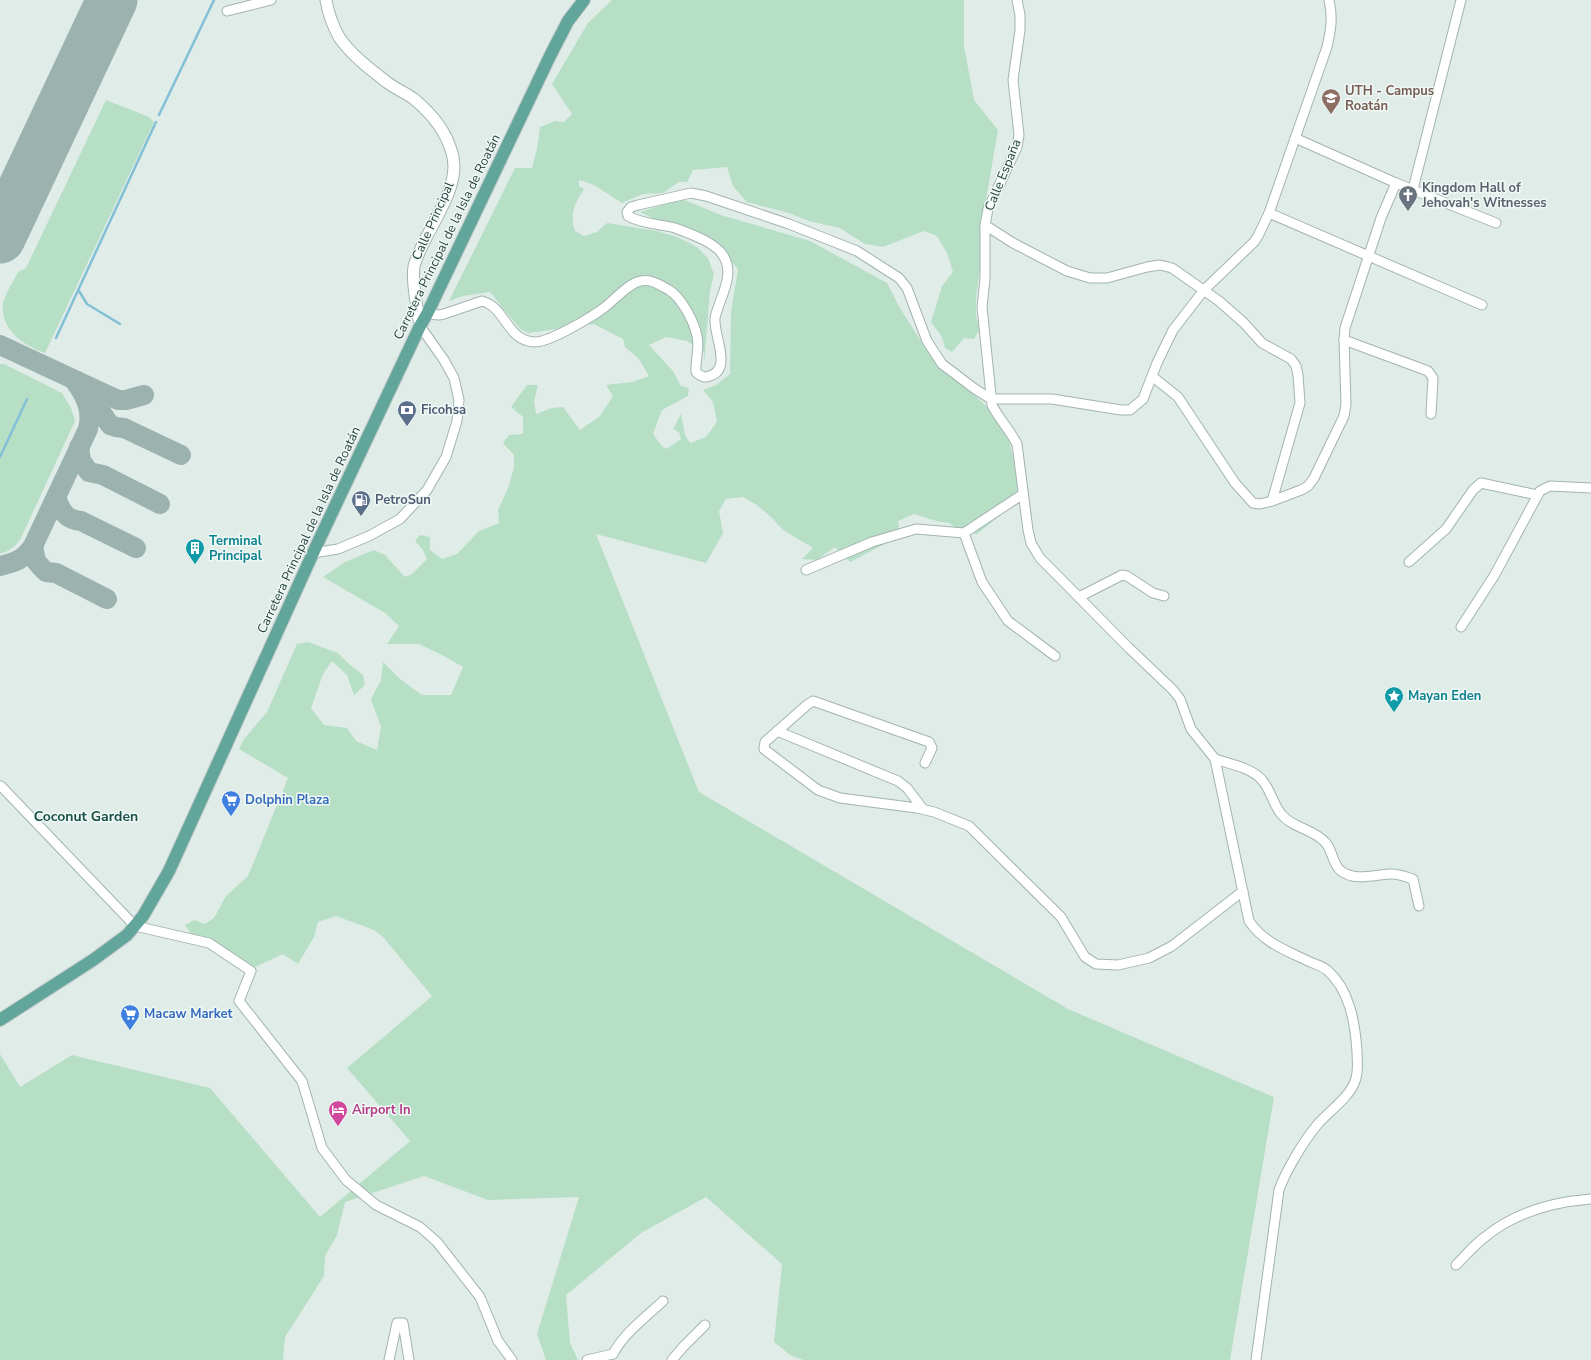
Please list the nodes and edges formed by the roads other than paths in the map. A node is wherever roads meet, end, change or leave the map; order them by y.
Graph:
1 (271, 0) edge
2 (326, 0) edge
3 (584, 0) edge
4 (1016, 0) edge
5 (1329, 0) edge
6 (1461, 0) edge
7 (227, 11) dead end
8 (1295, 138) junction
9 (1396, 183) junction
10 (1413, 190) junction
11 (1269, 213) junction
12 (1496, 223) dead end
13 (985, 225) junction
14 (1369, 257) junction
15 (1204, 290) junction
16 (1482, 306) dead end
17 (427, 314) junction
18 (420, 326) junction
19 (1344, 340) junction
20 (1153, 377) junction
21 (991, 399) junction
22 (1431, 414) dead end
23 (1591, 488) edge
24 (1023, 494) junction
25 (1537, 495) junction
26 (1272, 501) junction
27 (964, 534) junction
28 (313, 553) junction
29 (1409, 562) dead end
30 (806, 570) dead end
31 (1164, 596) dead end
32 (1079, 597) junction
33 (1461, 627) dead end
34 (1055, 656) dead end
35 (777, 731) junction
36 (1216, 759) junction
37 (925, 764) dead end
38 (1, 786) dead end
39 (923, 809) junction
40 (1243, 891) junction
41 (1419, 906) dead end
42 (135, 926) junction
43 (0, 1020) edge
44 (1591, 1199) edge
45 (1456, 1265) dead end
46 (663, 1301) dead end
47 (705, 1325) dead end
48 (617, 1357) edge
49 (389, 1360) edge
50 (409, 1360) edge
51 (512, 1360) edge
52 (587, 1360) edge
53 (672, 1360) edge
54 (1256, 1360) edge

1 - 7 street
2 - 18 street, Calle Principal
3 - 17 main road, Carretera Principal de la Isla de Roatán
4 - 13 street, Calle España
5 - 8 street
6 - 10 street
8 - 9 street
8 - 11 street
9 - 10 street
9 - 14 street
10 - 12 street
11 - 14 street
11 - 15 street
13 - 15 street
13 - 21 street, Calle España
14 - 16 street
14 - 19 street
15 - 20 street
15 - 26 street
17 - 18 main road, Carretera Principal de la Isla de Roatán
17 - 21 street
18 - 28 main road, Carretera Principal de la Isla de Roatán
18 - 28 street
19 - 22 street
19 - 26 street
20 - 21 street
20 - 26 street
21 - 24 street
23 - 25 street
24 - 27 street
24 - 32 street
25 - 29 street
25 - 33 street
27 - 30 street
27 - 34 street
28 - 42 main road, Carretera Principal de la Isla de Roatán
31 - 32 street
32 - 36 street
35 - 37 street
35 - 39 street
35 - 39 street
36 - 40 street
36 - 41 street
38 - 42 street
39 - 40 street
40 - 54 street
42 - 43 main road, Carretera Principal de la Isla de Roatán
42 - 51 street
44 - 45 street
46 - 48 street
47 - 53 street
48 - 52 street
49 - 50 street

